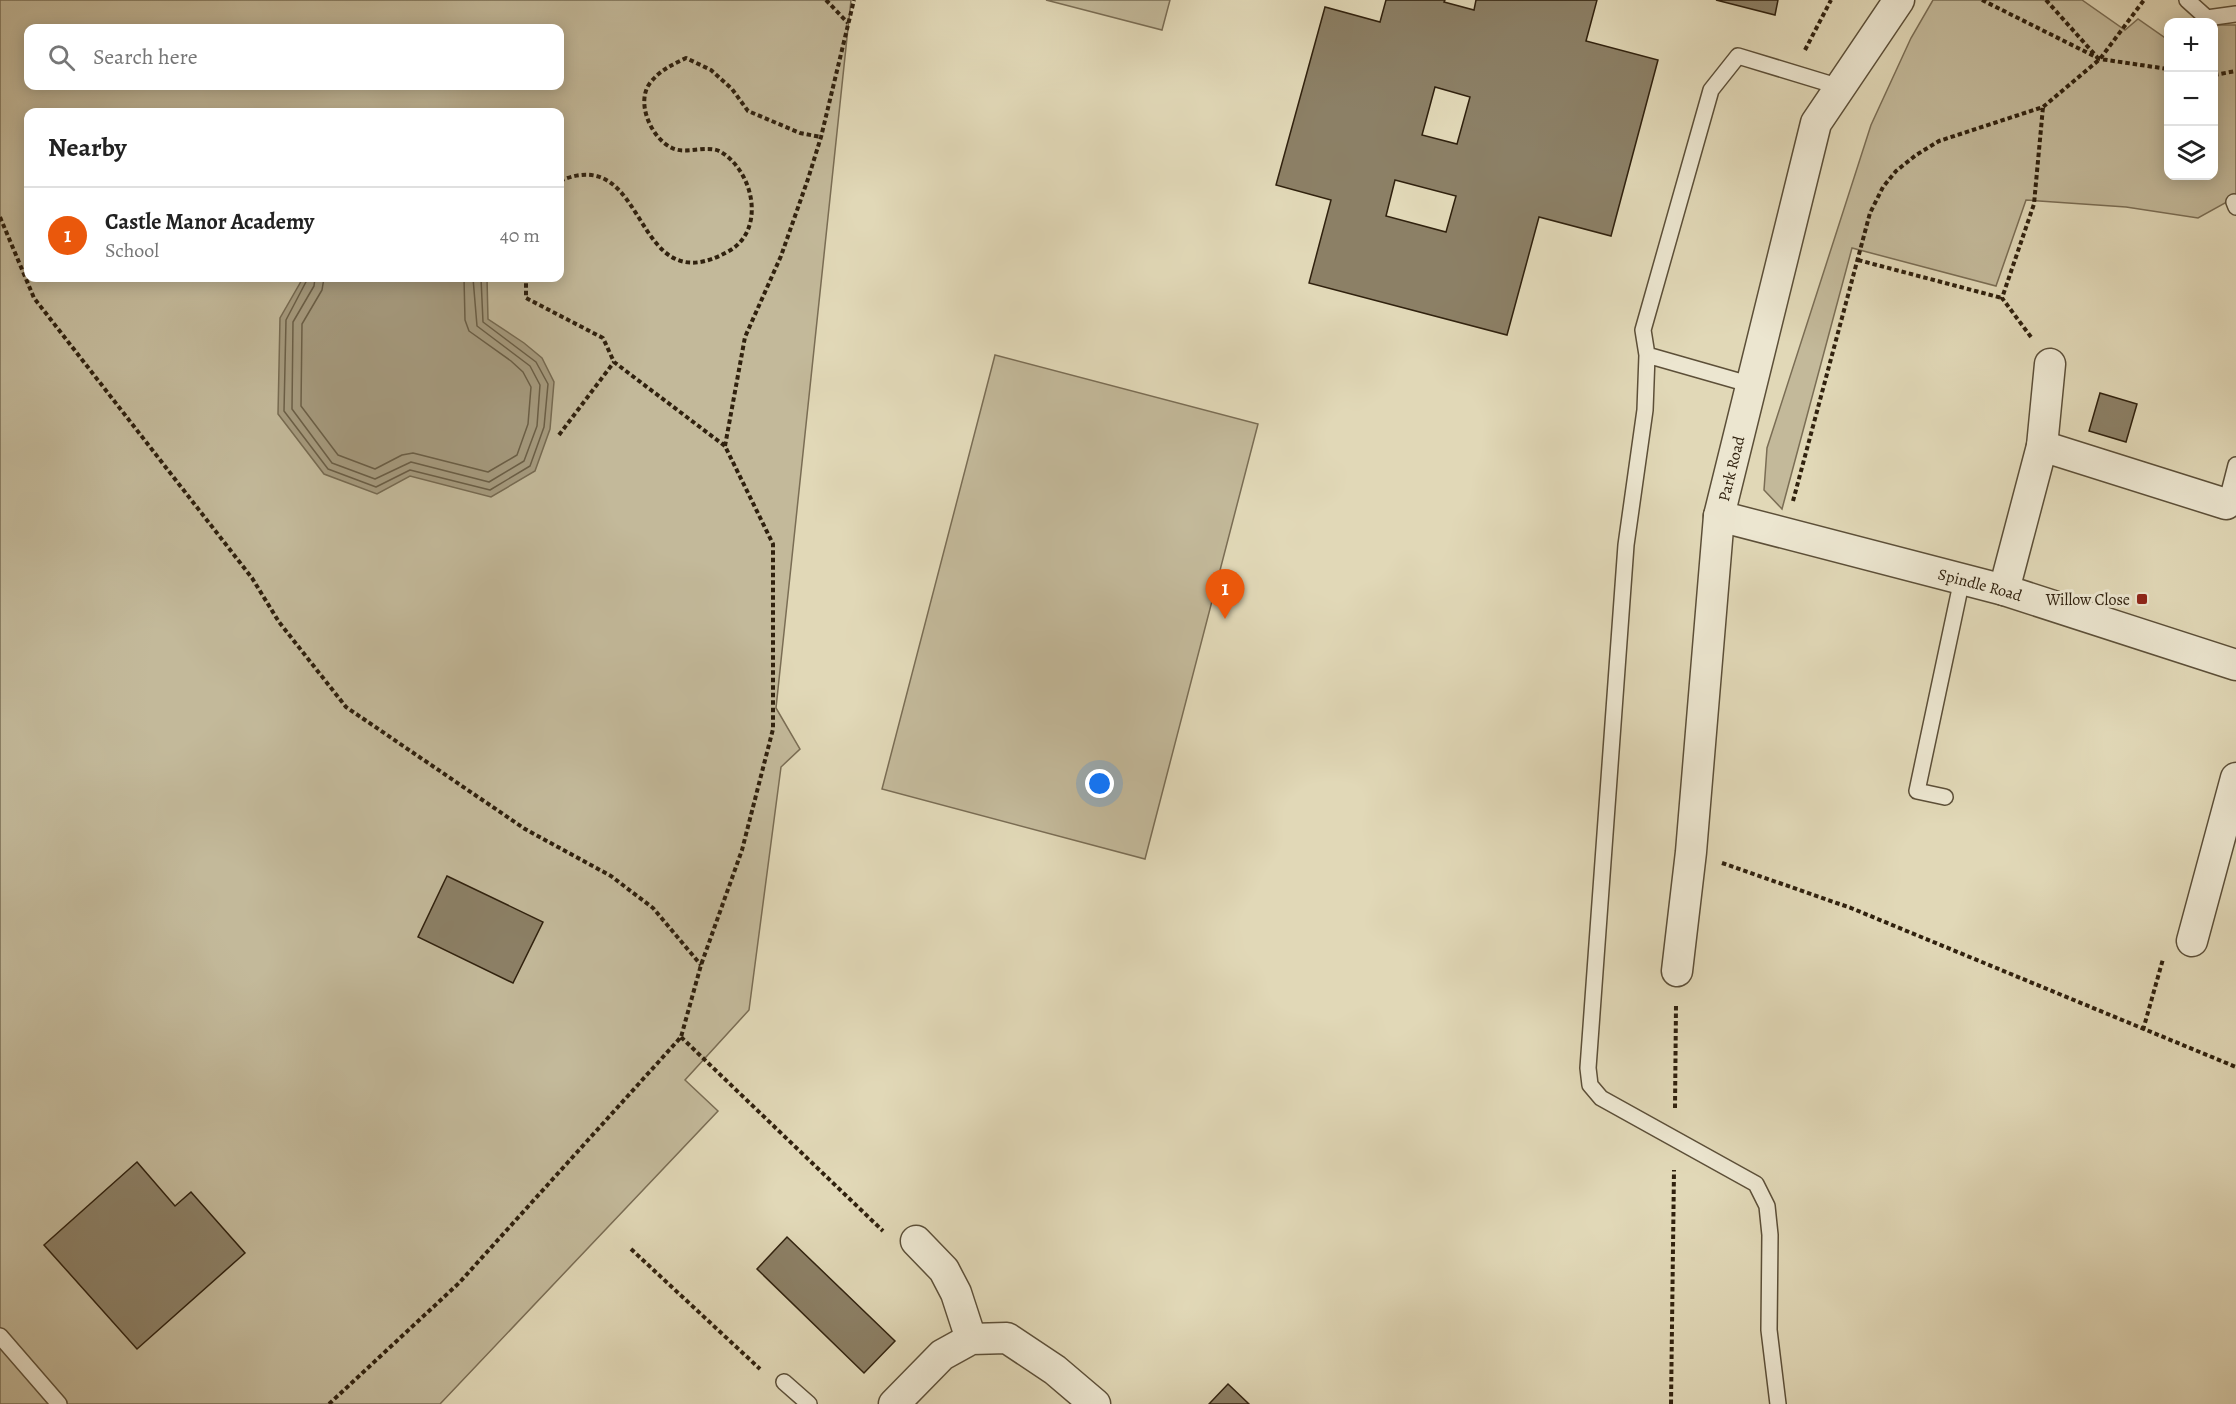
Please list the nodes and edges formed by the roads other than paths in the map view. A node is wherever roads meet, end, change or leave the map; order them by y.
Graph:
1 (1899, 0) edge
2 (2187, 0) edge
3 (2236, 14) edge
4 (1840, 87) junction
5 (1647, 355) junction
6 (2050, 364) road end
7 (1752, 385) junction
8 (2042, 446) junction
9 (2236, 465) edge
10 (2226, 504) joint
11 (1719, 516) junction
12 (1962, 579) junction
13 (2004, 590) junction
14 (2236, 665) edge
15 (2236, 778) edge
16 (1945, 797) dead end
17 (2192, 941) road end
18 (1677, 971) road end
19 (916, 1241) road end
20 (0, 1336) edge
21 (971, 1339) junction
22 (784, 1382) road end
23 (59, 1404) edge
24 (809, 1404) edge
25 (894, 1404) edge
26 (1095, 1404) edge
27 (1778, 1404) edge

1 - 4 street, Park Road
2 - 3 lane
4 - 5 lane
4 - 7 street, Park Road
5 - 7 lane
5 - 27 lane
6 - 8 street
7 - 11 street, Park Road
8 - 10 street
8 - 13 street
9 - 10 lane
11 - 12 street, Spindle Road
11 - 18 street, Park Road
12 - 13 street, Spindle Road
12 - 16 lane
13 - 14 street, Spindle Road
15 - 17 street
19 - 21 street
20 - 23 lane
21 - 25 street
21 - 26 street
22 - 24 lane

